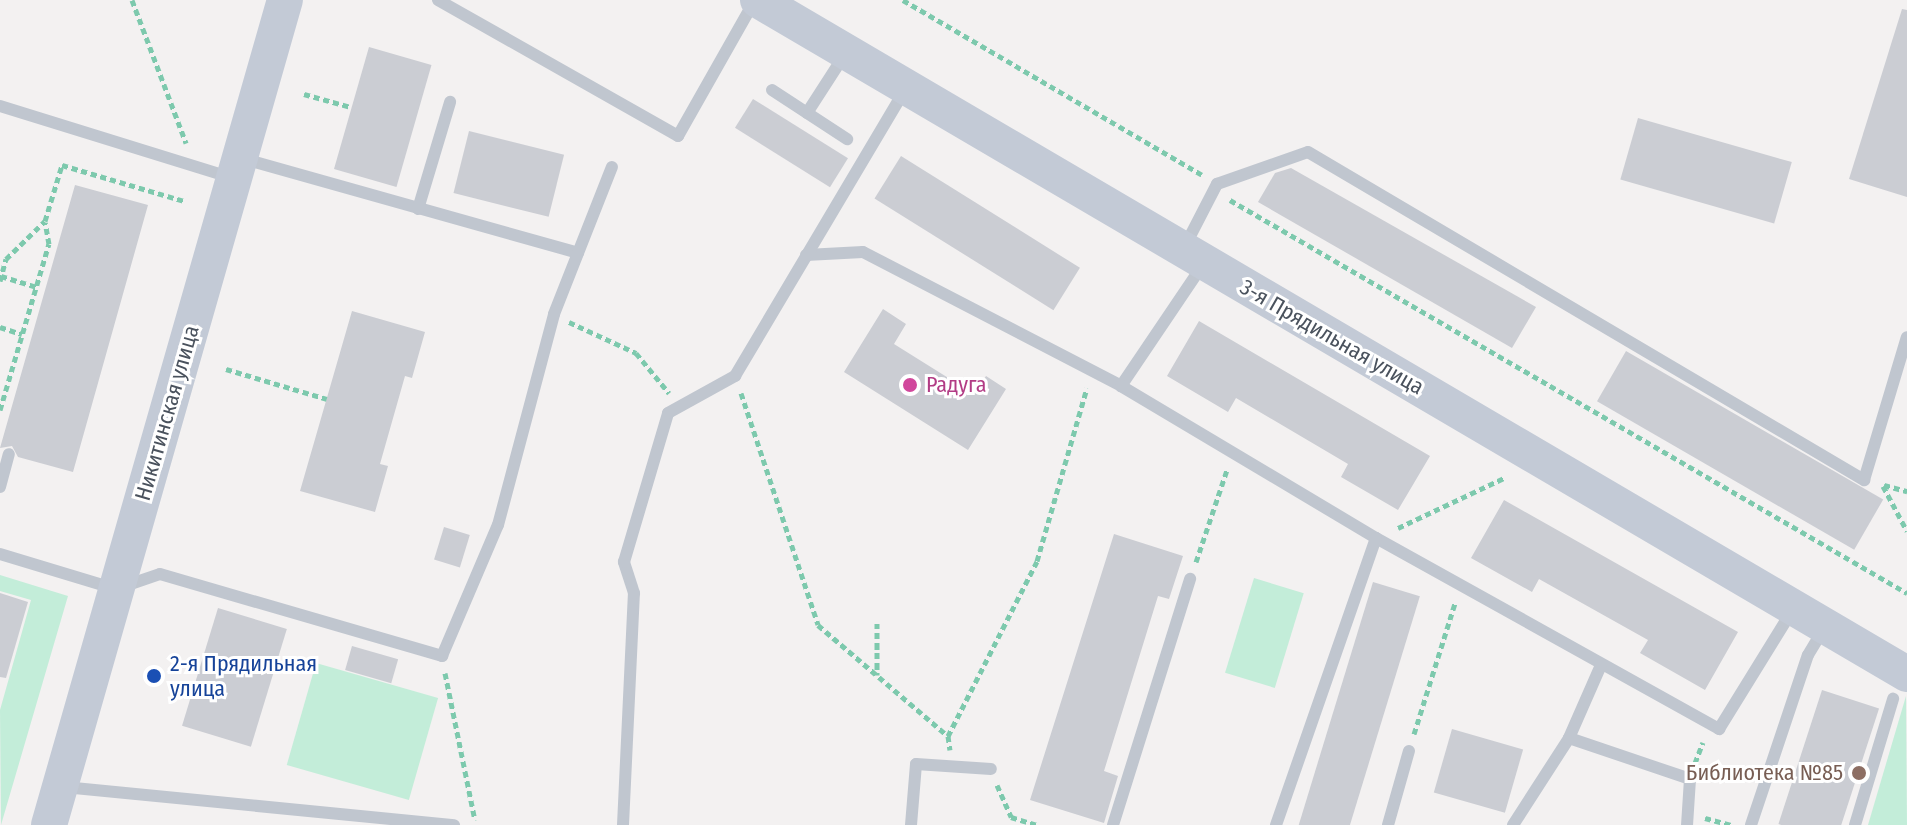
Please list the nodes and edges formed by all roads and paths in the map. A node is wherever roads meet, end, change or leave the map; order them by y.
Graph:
1 (132, 0) edge
2 (285, 0) edge
3 (438, 0) edge
4 (757, 0) edge
5 (903, 0) edge
6 (847, 52) junction
7 (907, 87) junction
8 (772, 90) dead end
9 (304, 94) dead end
10 (450, 102) dead end
11 (0, 106) edge
12 (351, 107) dead end
13 (807, 113) junction
14 (847, 139) dead end
15 (195, 166) junction
16 (612, 167) dead end
17 (238, 168) junction
18 (1217, 184) junction
19 (184, 201) dead end
20 (418, 209) junction
21 (45, 221) junction
22 (578, 253) junction
23 (806, 255) junction
24 (1194, 255) junction
25 (1, 278) edge
26 (36, 287) junction
27 (554, 314) junction
28 (0, 327) edge
29 (22, 334) junction
30 (1907, 337) edge
31 (226, 369) dead end
32 (1092, 372) junction
33 (735, 376) junction
34 (1121, 386) junction
35 (3, 390) edge
36 (327, 399) dead end
37 (680, 406) junction
38 (0, 410) edge
39 (9, 454) dead end
40 (1233, 454) junction
41 (1506, 477) dead end
42 (1864, 480) junction
43 (1883, 485) junction
44 (0, 487) edge
45 (1907, 491) edge
46 (1907, 531) edge
47 (1376, 538) junction
48 (0, 554) edge
49 (1190, 579) joint
50 (1461, 583) junction
51 (116, 589) junction
52 (1907, 593) edge
53 (1793, 608) junction
54 (877, 623) dead end
55 (1825, 626) junction
56 (442, 656) junction
57 (1601, 665) junction
58 (877, 676) junction
59 (1900, 686) edge
60 (1709, 724) junction
61 (948, 736) junction
62 (1569, 738) junction
63 (1409, 751) joint
64 (951, 767) junction
65 (991, 769) joint
66 (1690, 779) junction
67 (60, 786) junction
68 (1712, 819) dead end
69 (49, 825) edge
70 (454, 825) edge
71 (476, 825) edge
72 (623, 825) edge
73 (911, 825) edge
74 (1037, 825) edge
75 (1113, 825) edge
76 (1276, 825) edge
77 (1388, 825) edge
78 (1513, 825) edge
79 (1687, 825) edge
80 (1732, 825) edge
81 (1751, 825) edge
82 (1855, 825) edge

1 - 15 path
2 - 17 street, Никитинская улица
3 - 4 lane
4 - 6 street, 3-я Прядильная улица
5 - 18 path
6 - 7 street, 3-я Прядильная улица
6 - 13 lane
7 - 23 lane
7 - 24 street, 3-я Прядильная улица
8 - 13 lane
9 - 12 path
10 - 20 lane
11 - 15 lane
13 - 14 lane
15 - 17 lane
16 - 22 lane
17 - 20 lane
17 - 51 street, Никитинская улица
18 - 24 lane
18 - 42 lane
18 - 52 path
19 - 21 path
20 - 22 lane
21 - 25 path
21 - 26 path
22 - 27 lane
23 - 32 lane
23 - 33 lane
24 - 34 lane
24 - 53 street, 3-я Прядильная улица
25 - 26 path
26 - 29 path
27 - 37 path
27 - 56 lane
28 - 29 path
29 - 35 path
30 - 42 lane
31 - 36 path
32 - 34 lane
32 - 61 path
33 - 37 lane
33 - 58 path
34 - 40 lane
35 - 38 path
37 - 72 lane
39 - 44 lane
40 - 47 lane
40 - 49 path
41 - 47 path
42 - 43 path
43 - 45 path
43 - 46 path
47 - 50 lane
47 - 76 lane
48 - 51 lane
49 - 75 lane
50 - 57 lane
50 - 63 path
51 - 56 lane
51 - 67 street, Никитинская улица
53 - 55 street, 3-я Прядильная улица
53 - 60 lane
54 - 58 path
55 - 59 street, 3-я Прядильная улица
55 - 81 lane
56 - 71 path
57 - 60 lane
57 - 62 lane
58 - 61 path
59 - 82 lane
60 - 66 path
61 - 64 path
62 - 66 lane
62 - 78 lane
63 - 77 lane
64 - 65 lane
64 - 73 lane
65 - 74 path
66 - 79 lane
67 - 69 street, Никитинская улица
67 - 70 lane
68 - 80 path

